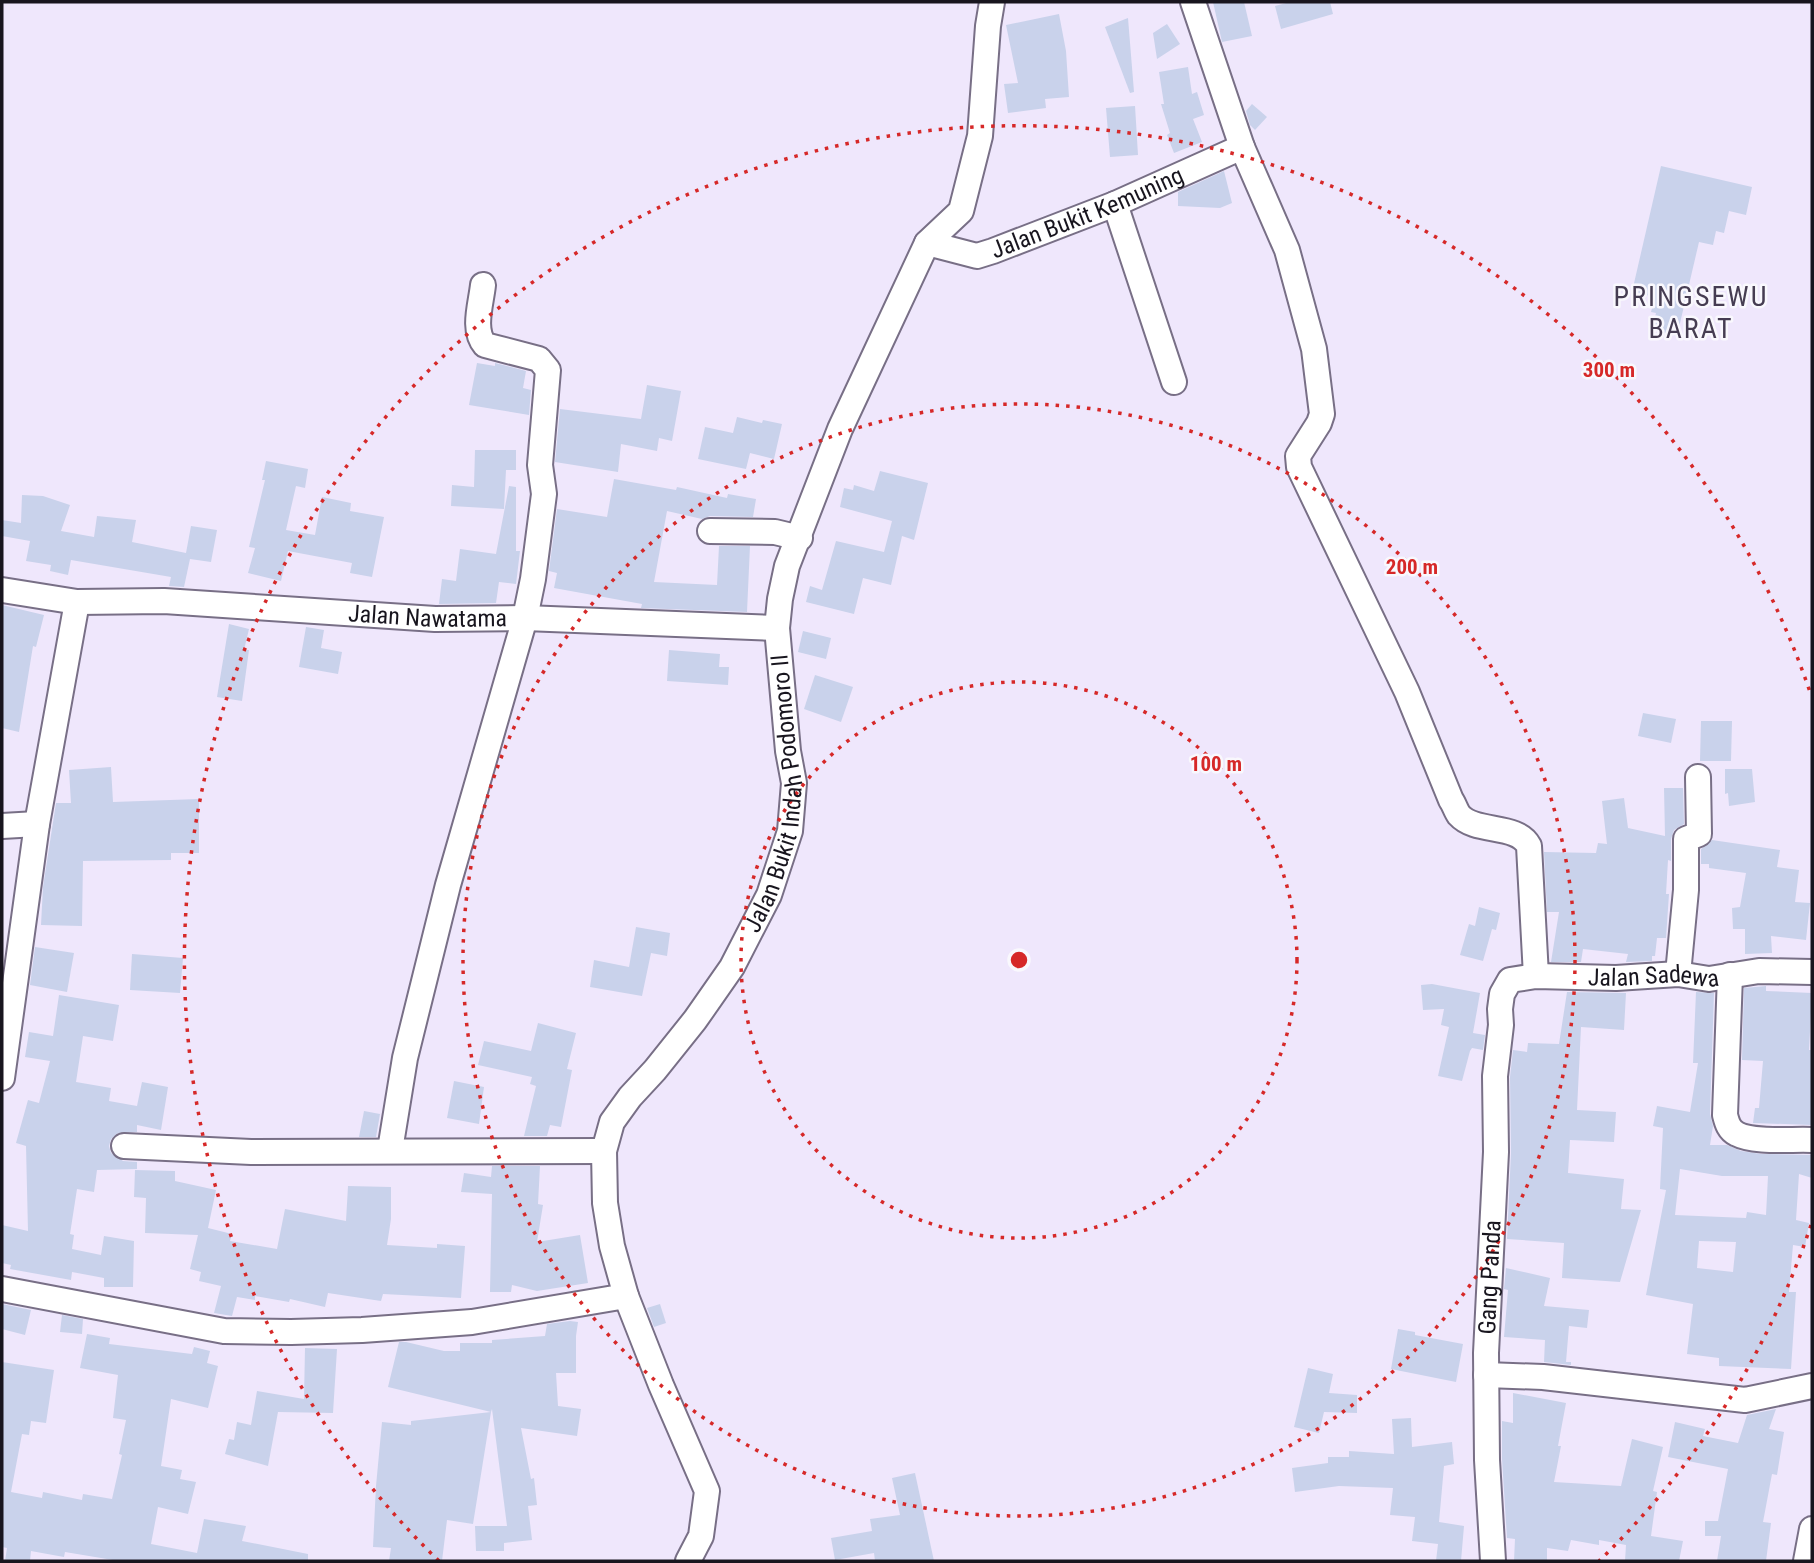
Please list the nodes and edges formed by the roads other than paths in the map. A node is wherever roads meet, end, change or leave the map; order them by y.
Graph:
1 (992, 2) edge
2 (1194, 2) edge
3 (1242, 147) junction
4 (1115, 204) junction
5 (927, 243) junction
6 (483, 285) dead end
7 (1174, 382) dead end
8 (710, 531) dead end
9 (800, 538) junction
10 (2, 590) edge
11 (77, 602) junction
12 (525, 618) junction
13 (777, 628) junction
14 (1698, 777) dead end
15 (37, 824) junction
16 (2, 826) edge
17 (1812, 972) edge
18 (1678, 974) junction
19 (1536, 975) junction
20 (1730, 975) junction
21 (1502, 994) joint
22 (2, 1077) edge
23 (1812, 1140) edge
24 (124, 1146) dead end
25 (390, 1150) junction
26 (604, 1151) junction
27 (2, 1289) edge
28 (626, 1296) junction
29 (1486, 1375) junction
30 (1812, 1387) edge
31 (1812, 1529) edge
32 (688, 1561) edge
33 (1493, 1561) edge
34 (1805, 1561) edge

1 - 5 street, Jalan Bukit Indah Podomoro II
2 - 3 street
3 - 4 street, Jalan Bukit Kemuning
3 - 19 street
4 - 5 street, Jalan Bukit Kemuning
4 - 7 street
5 - 9 street, Jalan Bukit Indah Podomoro II
6 - 12 street
8 - 9 street
9 - 13 street, Jalan Bukit Indah Podomoro II
10 - 11 street, Jalan Nawatama
11 - 12 street, Jalan Nawatama
11 - 15 street
12 - 13 street, Jalan Nawatama
12 - 25 street
13 - 26 street, Jalan Bukit Indah Podomoro II
14 - 18 street
15 - 16 street
15 - 22 street
17 - 20 street, Jalan Sadewa
18 - 19 street, Jalan Sadewa
18 - 20 street, Jalan Sadewa
19 - 21 street, Jalan Sadewa
20 - 23 street
21 - 29 street, Gang Panda
24 - 25 street
25 - 26 street
26 - 28 street, Jalan Bukit Indah Podomoro II
27 - 28 street
28 - 32 street, Jalan Bukit Indah Podomoro II
29 - 30 street
29 - 33 street, Gang Panda
31 - 34 street

